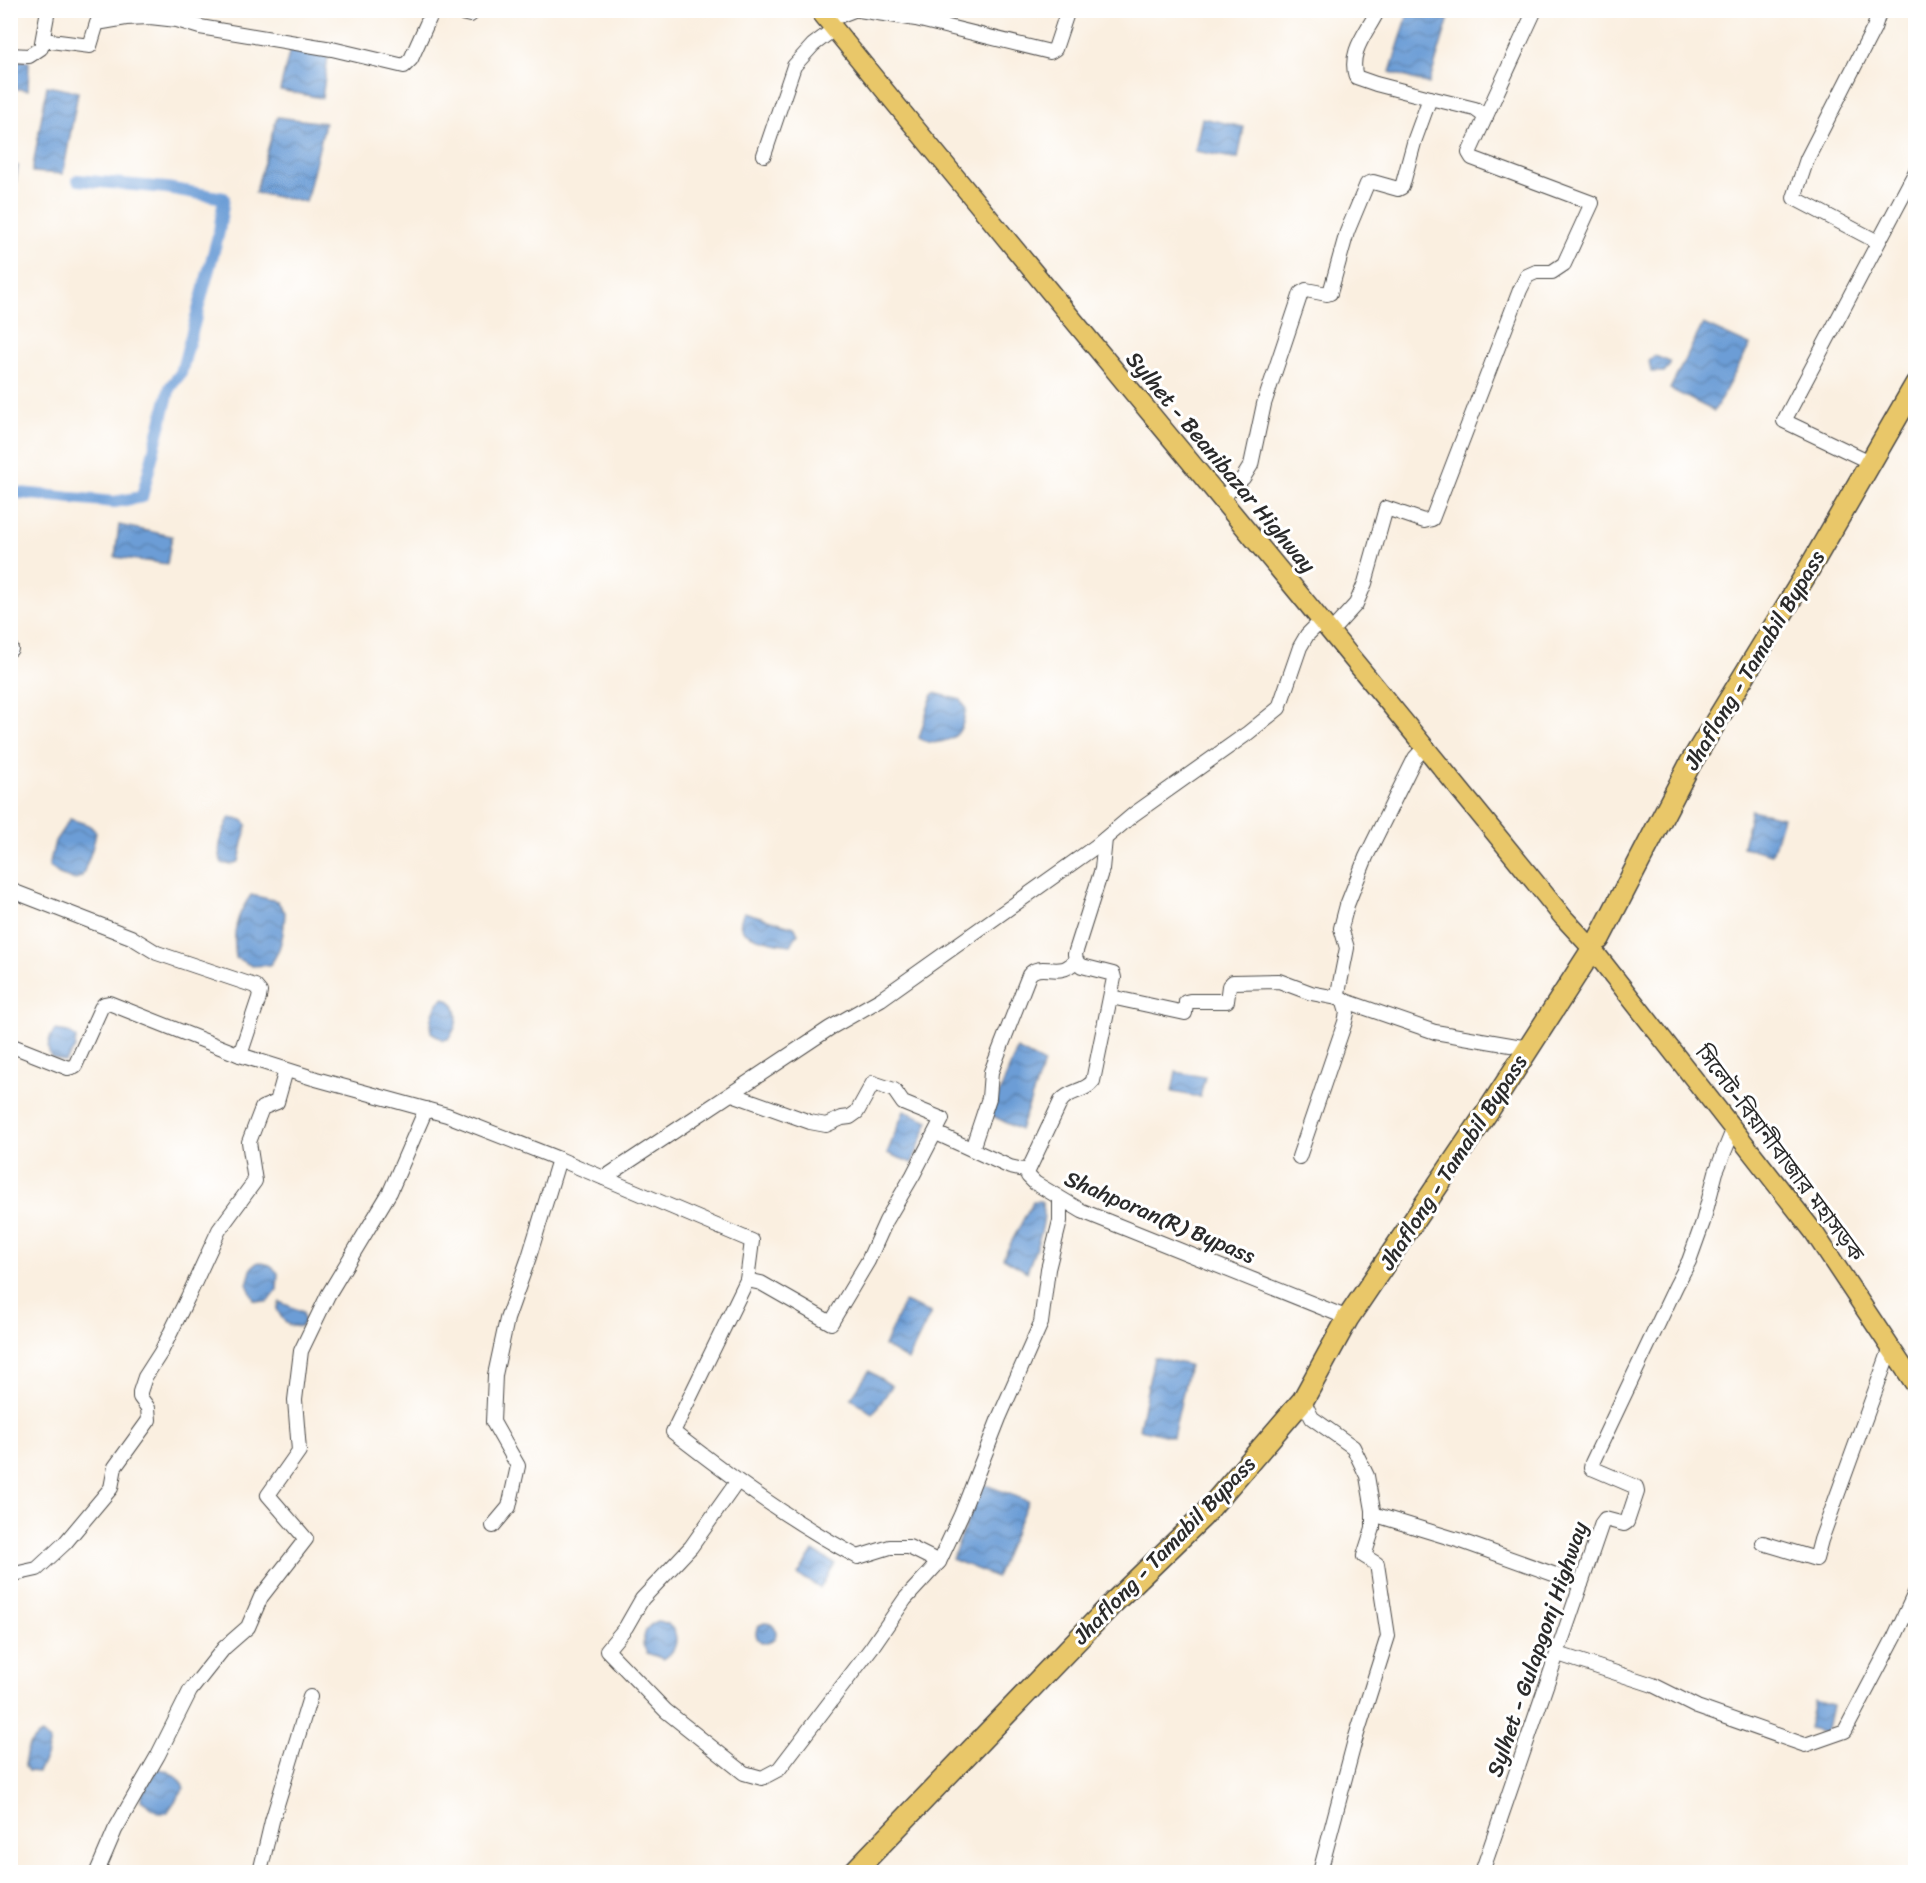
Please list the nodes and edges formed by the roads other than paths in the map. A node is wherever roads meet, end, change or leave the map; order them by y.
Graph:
1 (48, 10) edge
2 (433, 10) edge
3 (449, 10) edge
4 (476, 10) edge
5 (854, 10) edge
6 (859, 10) edge
7 (1068, 10) edge
8 (1378, 10) edge
9 (1535, 10) edge
10 (1880, 10) edge
11 (830, 17) edge
12 (43, 40) junction
13 (10, 55) edge
14 (1430, 98) junction
15 (1486, 117) junction
16 (764, 155) dead end
17 (1916, 171) edge
18 (1878, 242) junction
19 (1916, 384) edge
20 (1870, 462) junction
21 (1226, 494) junction
22 (1329, 624) junction
23 (1426, 746) junction
24 (1105, 838) junction
25 (10, 890) edge
26 (1595, 946) junction
27 (1076, 961) junction
28 (1111, 997) junction
29 (1340, 998) junction
30 (10, 1045) edge
31 (1528, 1048) junction
32 (240, 1056) junction
33 (286, 1070) junction
34 (732, 1094) junction
35 (426, 1109) junction
36 (1734, 1128) junction
37 (936, 1133) junction
38 (972, 1149) junction
39 (1299, 1157) dead end
40 (559, 1159) junction
41 (1028, 1171) junction
42 (604, 1178) junction
43 (1060, 1199) junction
44 (747, 1280) junction
45 (1348, 1317) junction
46 (1890, 1350) junction
47 (1916, 1374) edge
48 (1916, 1386) edge
49 (1303, 1400) junction
50 (738, 1482) junction
51 (1373, 1514) junction
52 (493, 1526) dead end
53 (1763, 1543) dead end
54 (939, 1562) junction
55 (10, 1575) edge
56 (1581, 1584) junction
57 (1916, 1591) edge
58 (1558, 1654) junction
59 (310, 1697) dead end
60 (97, 1872) edge
61 (260, 1872) edge
62 (855, 1872) edge
63 (1320, 1872) edge
64 (1482, 1872) edge

1 - 12 street
2 - 12 street
3 - 4 street
5 - 11 street
6 - 7 street
8 - 14 street
9 - 15 street
10 - 18 street
11 - 16 street
11 - 21 main road, Sylhet - Beanibazar Highway
11 - 22 main road, Sylhet - Beanibazar Highway
12 - 13 street
14 - 15 street
14 - 21 street
15 - 22 street
17 - 18 street
18 - 20 street
19 - 20 highway, Jhaflong - Tamabil Bypass
20 - 26 highway, Jhaflong - Tamabil Bypass
21 - 22 main road, Sylhet - Beanibazar Highway
22 - 23 main road, Sylhet - Beanibazar Highway
22 - 24 street
22 - 26 main road, Sylhet - Beanibazar Highway
23 - 26 main road, Sylhet - Beanibazar Highway
23 - 29 street
24 - 27 street
24 - 34 street
25 - 32 street
26 - 31 highway, Jhaflong - Tamabil Bypass
26 - 36 main road, সিলেট-বিয়ানীবাজার মহাসড়ক
26 - 47 main road, সিলেট-বিয়ানীবাজার মহাসড়ক
27 - 28 street
27 - 38 street
28 - 29 street
28 - 41 street
29 - 31 street
29 - 39 street
30 - 32 street
31 - 45 highway, Jhaflong - Tamabil Bypass
32 - 33 street
33 - 35 street
33 - 55 street
34 - 37 street
34 - 42 street
35 - 40 street
35 - 60 street
36 - 46 main road, সিলেট-বিয়ানীবাজার মহাসড়ক
36 - 56 street, Sylhet - Gulapgonj Highway
37 - 38 street
37 - 44 street
38 - 41 street
40 - 42 street
40 - 52 street
41 - 43 street, Shahporan(R) Bypass
42 - 44 street
43 - 45 street, Shahporan(R) Bypass
43 - 54 street
44 - 50 street
45 - 49 highway, Jhaflong - Tamabil Bypass
46 - 48 main road, সিলেট-বিয়ানীবাজার মহাসড়ক
46 - 53 street
49 - 51 street
49 - 62 highway, Jhaflong - Tamabil Bypass
50 - 54 street
50 - 54 street
51 - 56 street
51 - 63 street
56 - 58 street, Sylhet - Gulapgonj Highway
57 - 58 street
58 - 64 street, Sylhet - Gulapgonj Highway
59 - 61 street

